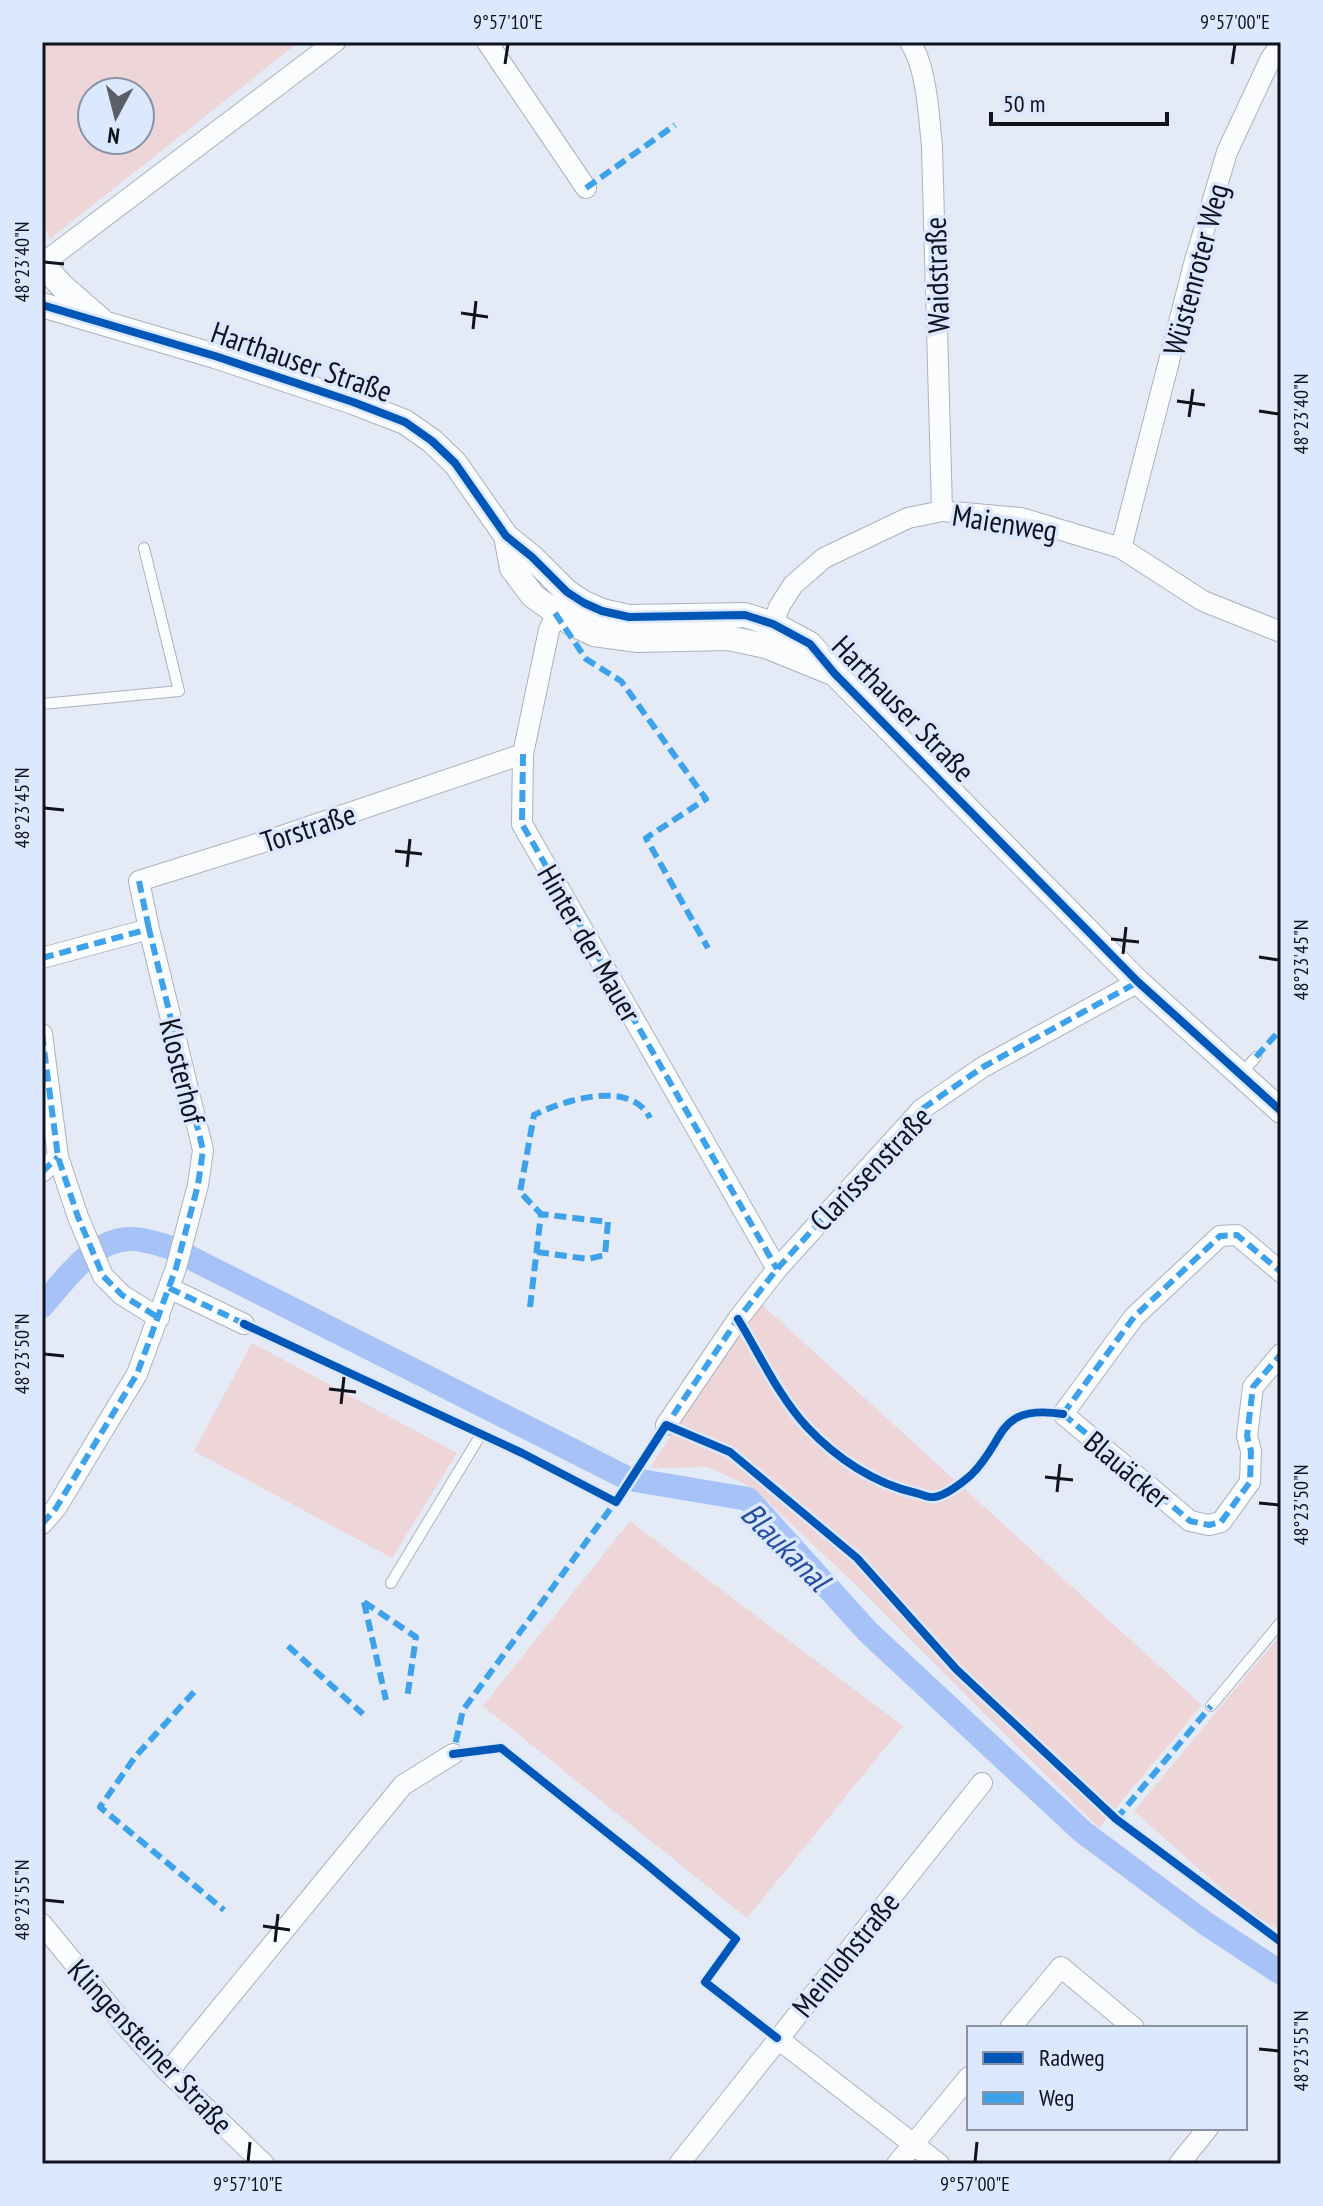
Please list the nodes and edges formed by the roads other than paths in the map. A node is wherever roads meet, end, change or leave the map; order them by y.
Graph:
1 (335, 42) edge
2 (487, 42) edge
3 (910, 42) edge
4 (1281, 45) edge
5 (586, 188) dead end
6 (42, 264) edge
7 (42, 305) edge
8 (104, 322) junction
9 (942, 511) junction
10 (144, 548) dead end
11 (1121, 548) junction
12 (561, 603) junction
13 (1281, 632) edge
14 (769, 635) junction
15 (42, 704) edge
16 (523, 754) junction
17 (149, 929) junction
18 (42, 958) edge
19 (1138, 982) junction
20 (42, 1034) edge
21 (1256, 1057) dead end
22 (1240, 1076) junction
23 (1281, 1111) edge
24 (58, 1157) junction
25 (42, 1172) edge
26 (777, 1269) junction
27 (1281, 1272) edge
28 (169, 1288) junction
29 (159, 1318) junction
30 (244, 1324) dead end
31 (1281, 1354) edge
32 (666, 1425) dead end
33 (480, 1436) dead end
34 (42, 1524) edge
35 (391, 1583) dead end
36 (1281, 1622) edge
37 (1211, 1706) dead end
38 (453, 1754) dead end
39 (982, 1783) dead end
40 (42, 1924) edge
41 (1012, 2026) edge
42 (1132, 2026) edge
43 (777, 2038) junction
44 (168, 2072) junction
45 (967, 2079) edge
46 (1206, 2130) edge
47 (914, 2143) junction
48 (264, 2164) edge
49 (679, 2164) edge
50 (897, 2164) edge
51 (939, 2164) edge
52 (1179, 2164) edge

1 - 6 street
2 - 5 street
3 - 9 street, Waidstraße
4 - 11 street, Wüstenroter Weg
6 - 8 street, Harthauser Straße
7 - 8 street, Harthauser Straße
8 - 12 street, Harthauser Straße
9 - 11 street, Maienweg
9 - 14 street, Maienweg
10 - 15 lane
11 - 13 street, Maienweg
12 - 14 street, Harthauser Straße
12 - 16 street, Hinter der Mauer
14 - 19 street, Harthauser Straße
16 - 17 street, Torstraße
16 - 26 street, Hinter der Mauer
17 - 18 street
17 - 28 street, Klosterhof
19 - 22 street, Harthauser Straße
19 - 26 street, Clarissenstraße
20 - 24 street
21 - 22 lane
22 - 23 street, Harthauser Straße
24 - 25 street
24 - 29 street
26 - 32 street, Clarissenstraße
27 - 31 street, Blauäcker
28 - 29 street, Klosterhof
28 - 30 street
29 - 34 street, Klosterhof
33 - 35 lane
36 - 37 lane
38 - 44 street
39 - 43 street, Meinlohstraße
40 - 44 street, Klingensteiner Straße
41 - 42 street
43 - 47 street
43 - 49 street, Meinlohstraße
44 - 48 street, Klingensteiner Straße
45 - 47 street
46 - 52 street
47 - 50 street
47 - 51 street

